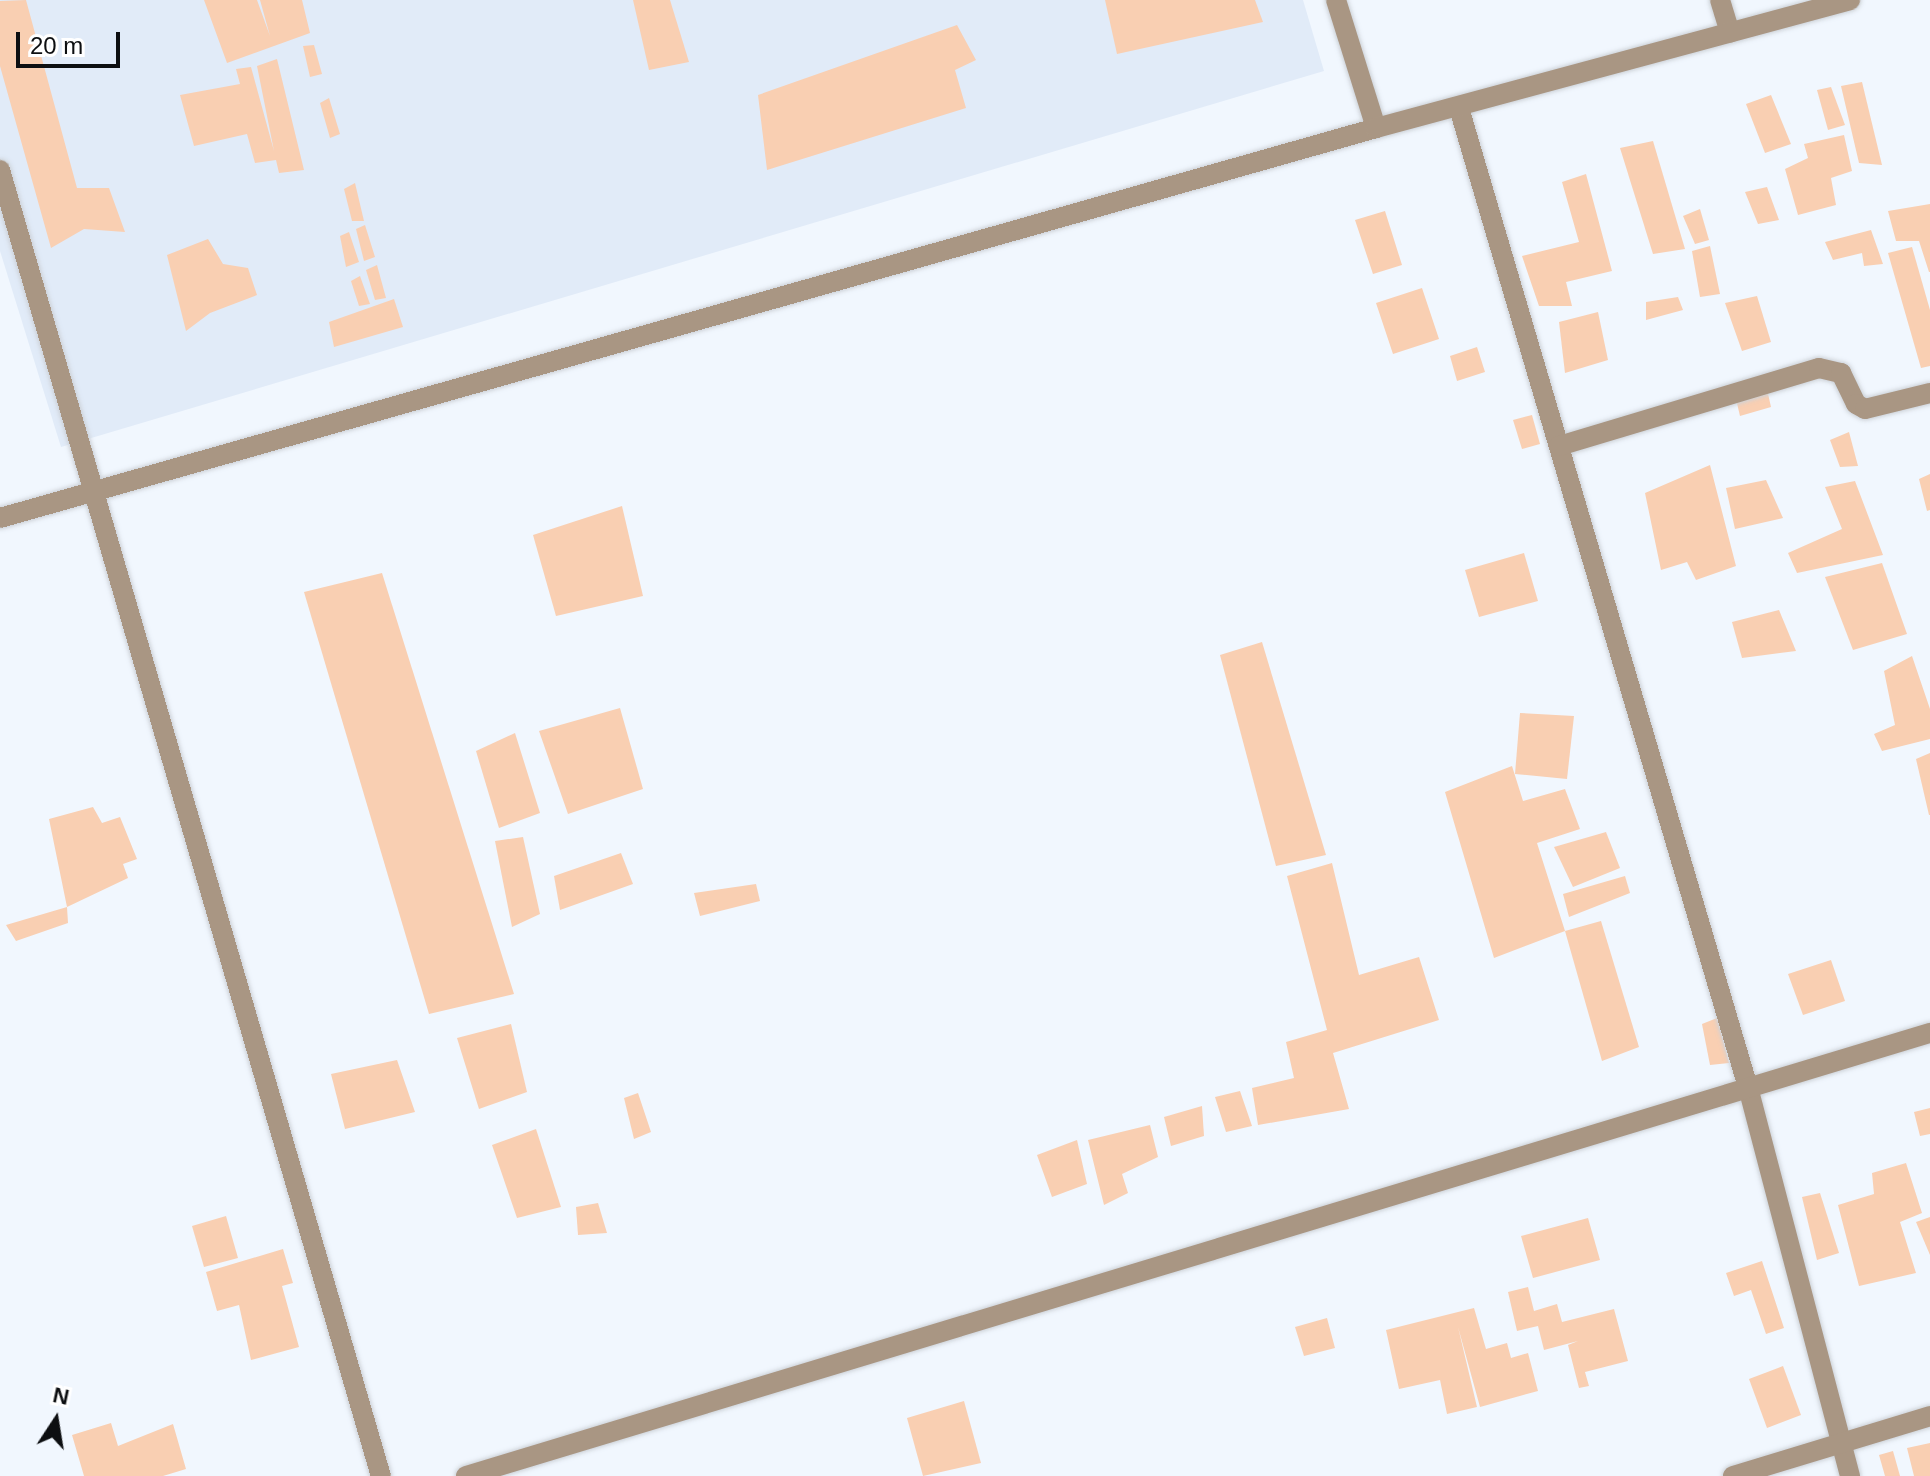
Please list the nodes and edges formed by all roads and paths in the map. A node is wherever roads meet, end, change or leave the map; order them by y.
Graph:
1 (1336, 0) edge
2 (1720, 0) edge
3 (1850, 0) edge
4 (1730, 33) junction
5 (1459, 108) junction
6 (1376, 128) junction
7 (0, 170) edge
8 (1930, 393) edge
9 (1559, 446) junction
10 (93, 489) junction
11 (0, 518) edge
12 (1930, 1033) edge
13 (1749, 1091) junction
14 (1930, 1416) edge
15 (1841, 1444) junction
16 (381, 1476) edge
17 (466, 1476) edge
18 (1733, 1476) edge
19 (1850, 1476) edge

1 - 6 street
2 - 4 street
3 - 4 street
4 - 5 street
5 - 6 street
5 - 9 street
6 - 10 street
7 - 10 street
8 - 9 street
9 - 13 street
10 - 11 street
10 - 16 street
12 - 13 street
13 - 15 street
13 - 17 street
14 - 15 street
15 - 18 street
15 - 19 street

